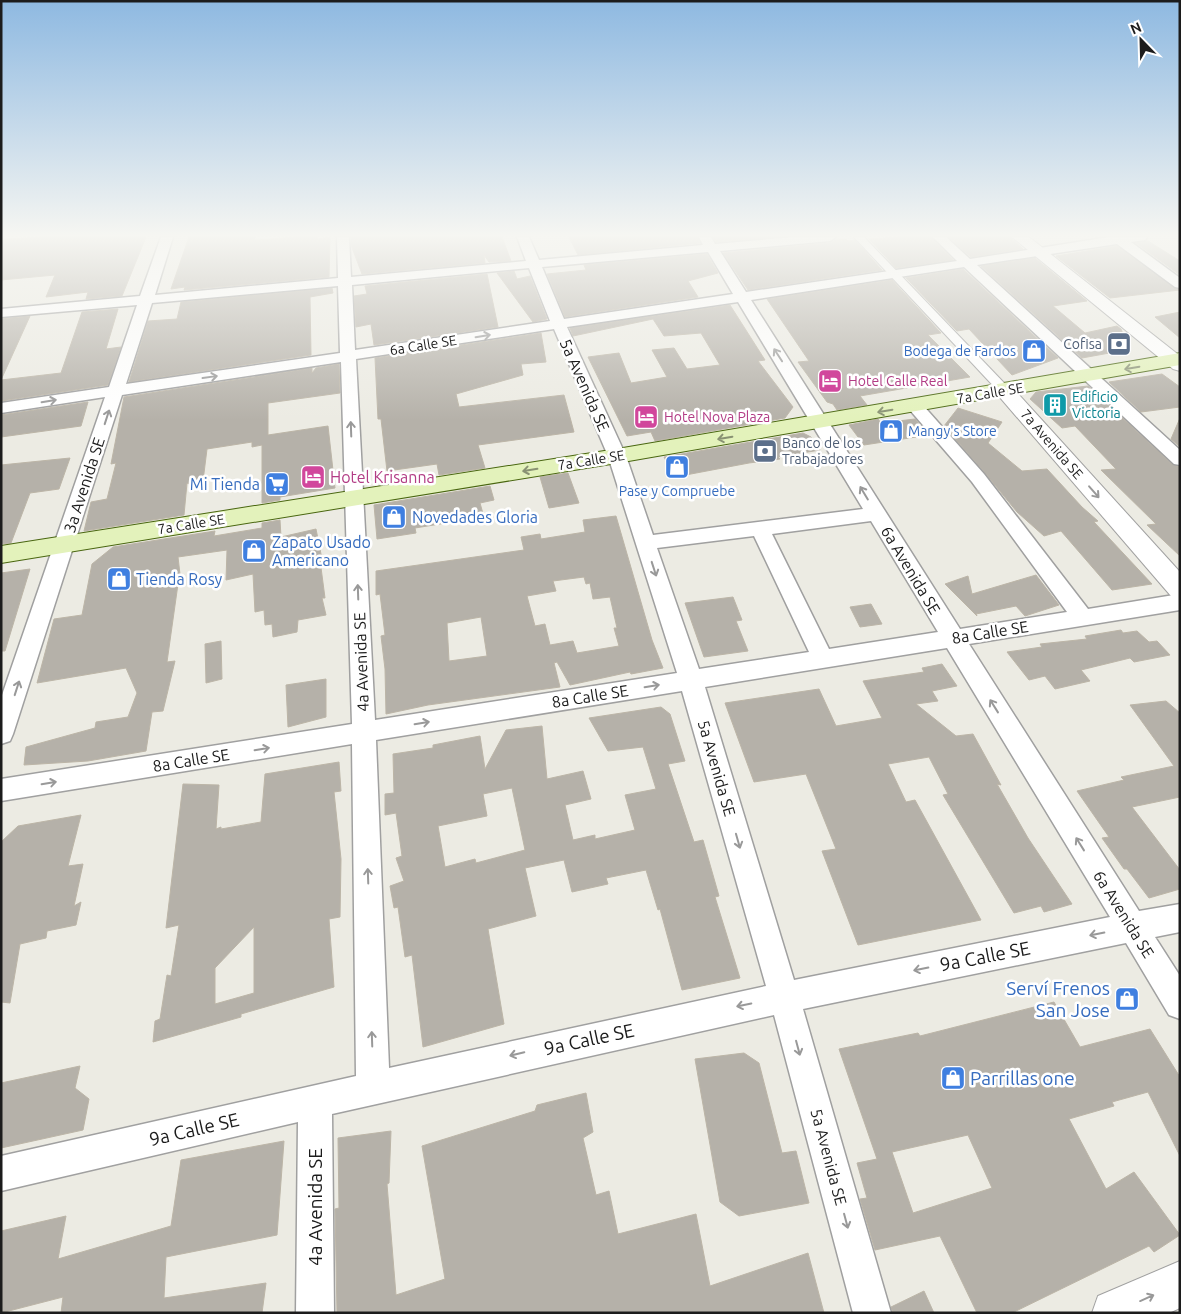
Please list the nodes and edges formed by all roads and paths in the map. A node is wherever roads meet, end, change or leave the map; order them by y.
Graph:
1 (164, 298) edge
2 (347, 298) edge
3 (548, 298) edge
4 (739, 298) edge
5 (741, 298) edge
6 (918, 298) edge
7 (1006, 298) edge
8 (1098, 298) edge
9 (146, 300) junction
10 (1, 313) edge
11 (559, 325) junction
12 (349, 356) junction
13 (1178, 362) edge
14 (1090, 375) junction
15 (1004, 390) junction
16 (115, 391) junction
17 (915, 406) junction
18 (1, 408) edge
19 (821, 422) junction
20 (617, 456) junction
21 (1180, 460) edge
22 (354, 498) junction
23 (877, 514) junction
24 (760, 528) junction
25 (645, 543) junction
26 (64, 545) junction
27 (1, 555) edge
28 (1180, 589) edge
29 (1180, 602) edge
30 (1083, 618) junction
31 (952, 638) junction
32 (823, 659) junction
33 (691, 680) junction
34 (364, 732) junction
35 (1, 734) edge
36 (1, 790) edge
37 (1180, 918) edge
38 (1132, 927) junction
39 (784, 996) junction
40 (1180, 1004) edge
41 (373, 1088) junction
42 (315, 1101) junction
43 (1, 1174) edge
44 (1180, 1284) edge
45 (315, 1313) edge
46 (872, 1313) edge
47 (1115, 1313) edge

1 - 9 street
2 - 12 street, 4a Avenida SE
3 - 11 street, 5a Avenida SE
4 - 11 street, 6a Calle SE
19 -> 5 street, 6a Avenida SE
6 - 15 street, 7a Avenida SE
7 - 14 street
8 - 13 street
9 - 10 street
9 - 16 street, 3a Avenida SE
12 -> 11 street, 6a Calle SE
11 - 20 street, 5a Avenida SE
16 -> 12 street, 6a Calle SE
22 -> 12 street, 4a Avenida SE
13 -> 14 main road, 7a Calle SE
14 - 15 main road, 7a Calle SE
14 - 21 street
15 - 17 main road, 7a Calle SE
15 -> 28 street, 7a Avenida SE
18 -> 16 street, 6a Calle SE
26 -> 16 street, 3a Avenida SE
17 -> 19 main road, 7a Calle SE
17 - 30 street
19 -> 20 main road, 7a Calle SE
23 -> 19 street, 6a Avenida SE
20 -> 22 main road, 7a Calle SE
20 - 25 street, 5a Avenida SE
22 - 26 main road, 7a Calle SE
34 -> 22 street, 4a Avenida SE
23 - 24 street
23 - 31 street, 6a Avenida SE
24 - 25 street
24 - 32 street
25 -> 33 street, 5a Avenida SE
26 - 27 main road, 7a Calle SE
35 -> 26 street, 3a Avenida SE
29 - 30 street, 8a Calle SE
30 - 31 street, 8a Calle SE
31 - 32 street, 8a Calle SE
38 -> 31 street, 6a Avenida SE
32 - 33 street, 8a Calle SE
34 -> 33 street, 8a Calle SE
33 -> 39 street, 5a Avenida SE
36 -> 34 street, 8a Calle SE
41 -> 34 street, 4a Avenida SE
37 - 38 street, 9a Calle SE
38 -> 39 street, 9a Calle SE
38 - 40 street, 6a Avenida SE
39 -> 41 street, 9a Calle SE
39 -> 46 street, 5a Avenida SE
41 - 42 street, 9a Calle SE
42 - 43 street, 9a Calle SE
42 - 45 street, 4a Avenida SE
47 -> 44 street

